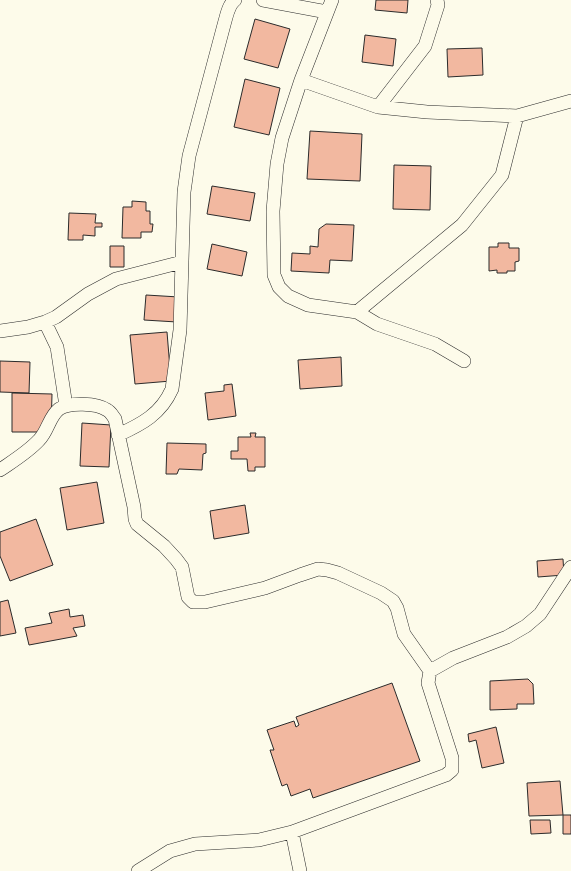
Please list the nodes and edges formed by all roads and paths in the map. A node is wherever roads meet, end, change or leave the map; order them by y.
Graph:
1 (235, 0) edge
2 (263, 0) edge
3 (437, 0) edge
4 (329, 6) edge
5 (301, 80) junction
6 (571, 101) edge
7 (378, 107) junction
8 (517, 116) junction
9 (182, 262) junction
10 (357, 312) junction
11 (45, 322) junction
12 (0, 331) edge
13 (464, 361) dead end
14 (66, 406) junction
15 (118, 435) junction
16 (0, 470) edge
17 (571, 567) edge
18 (430, 671) junction
19 (292, 832) junction
20 (138, 871) edge
21 (300, 871) edge

1 - 9 street
2 - 4 street
3 - 7 street
4 - 5 street
5 - 7 street
5 - 10 street
6 - 8 street
7 - 8 street
8 - 10 street
9 - 11 street
9 - 15 street
10 - 13 street
11 - 12 street
11 - 14 street
14 - 15 street
14 - 16 street
15 - 18 street
17 - 18 street
18 - 19 street
19 - 20 street
19 - 21 street

